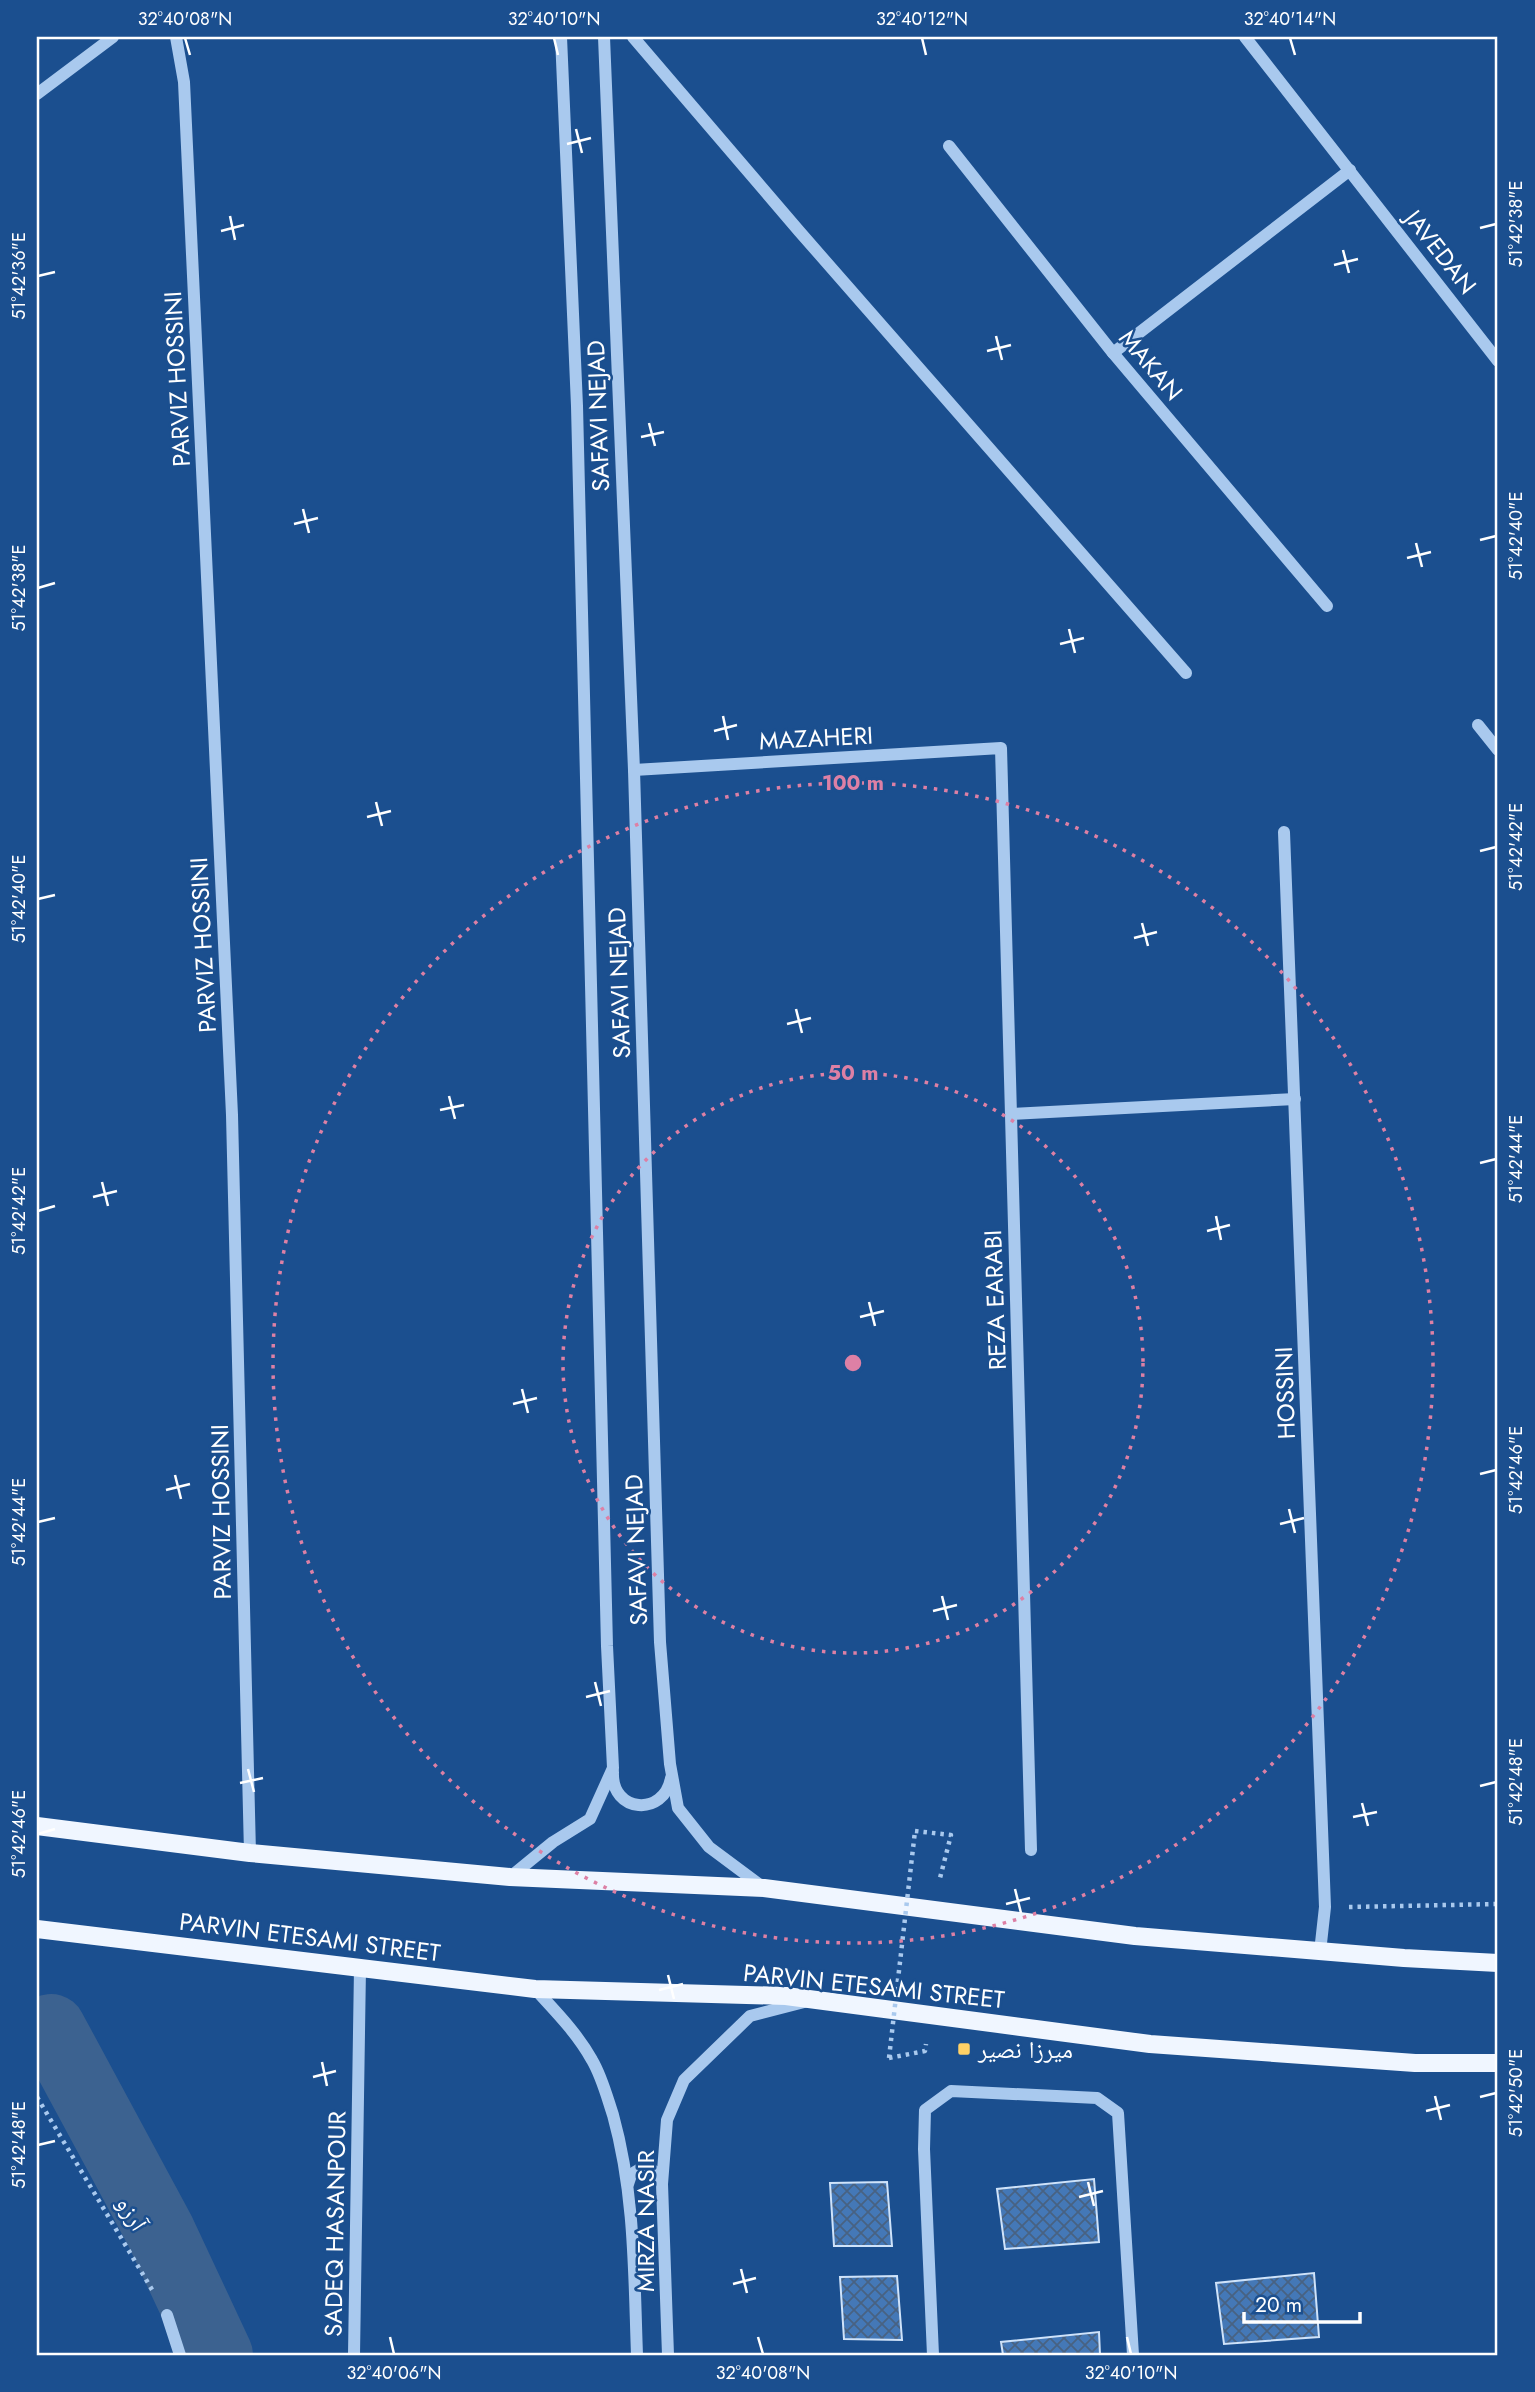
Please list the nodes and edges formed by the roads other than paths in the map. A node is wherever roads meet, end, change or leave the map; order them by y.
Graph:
1 (113, 37) edge
2 (176, 37) edge
3 (561, 37) edge
4 (604, 37) edge
5 (633, 37) edge
6 (1245, 37) edge
7 (37, 94) edge
8 (949, 146) dead end
9 (1350, 170) junction
10 (1113, 354) junction
11 (1498, 361) edge
12 (1327, 606) dead end
13 (1186, 673) dead end
14 (1478, 725) dead end
15 (1001, 748) joint
16 (1498, 750) edge
17 (634, 770) junction
18 (1284, 832) dead end
19 (1295, 1099) junction
20 (1011, 1114) junction
21 (613, 1769) junction
22 (671, 1775) junction
23 (37, 1826) edge
24 (1031, 1850) dead end
25 (250, 1853) junction
26 (510, 1877) junction
27 (764, 1888) junction
28 (37, 1929) edge
29 (1320, 1952) junction
30 (1498, 1963) edge
31 (360, 1968) junction
32 (535, 1989) junction
33 (814, 2000) junction
34 (1498, 2063) edge
35 (662, 2184) junction
36 (627, 2186) junction
37 (167, 2315) road end
38 (180, 2355) edge
39 (354, 2355) edge
40 (637, 2355) edge
41 (668, 2355) edge
42 (933, 2355) edge
43 (1133, 2355) edge

1 - 7 street
2 - 25 street, PARVIZ HOSSINI
3 - 21 street, SAFAVI NEJAD
4 - 17 street, SAFAVI NEJAD
5 - 13 street
6 - 9 street, JAVEDAN
8 - 10 street, MAKAN
9 - 10 street
9 - 11 street, JAVEDAN
10 - 12 street, MAKAN
14 - 16 street
15 - 17 street, MAZAHERI
15 - 20 street, REZA EARABI
17 - 22 street, SAFAVI NEJAD
18 - 19 street, HOSSINI
19 - 20 street
19 - 29 street, HOSSINI
20 - 24 street, REZA EARABI
21 - 22 street
21 - 26 street, SAFAVI NEJAD
22 - 27 street, SAFAVI NEJAD
23 - 25 main road
25 - 26 main road
26 - 27 main road
27 - 29 main road
28 - 31 main road, PARVIN ETESAMI STREET
29 - 30 main road
31 - 32 main road, PARVIN ETESAMI STREET
31 - 39 street, SADEQ HASANPOUR
32 - 33 main road, PARVIN ETESAMI STREET
32 - 36 street, MIRZA NASIR
33 - 34 main road, PARVIN ETESAMI STREET
33 - 35 street, MIRZA NASIR
35 - 36 street
35 - 41 street, MIRZA NASIR
36 - 40 street, MIRZA NASIR
37 - 38 street
42 - 43 street

